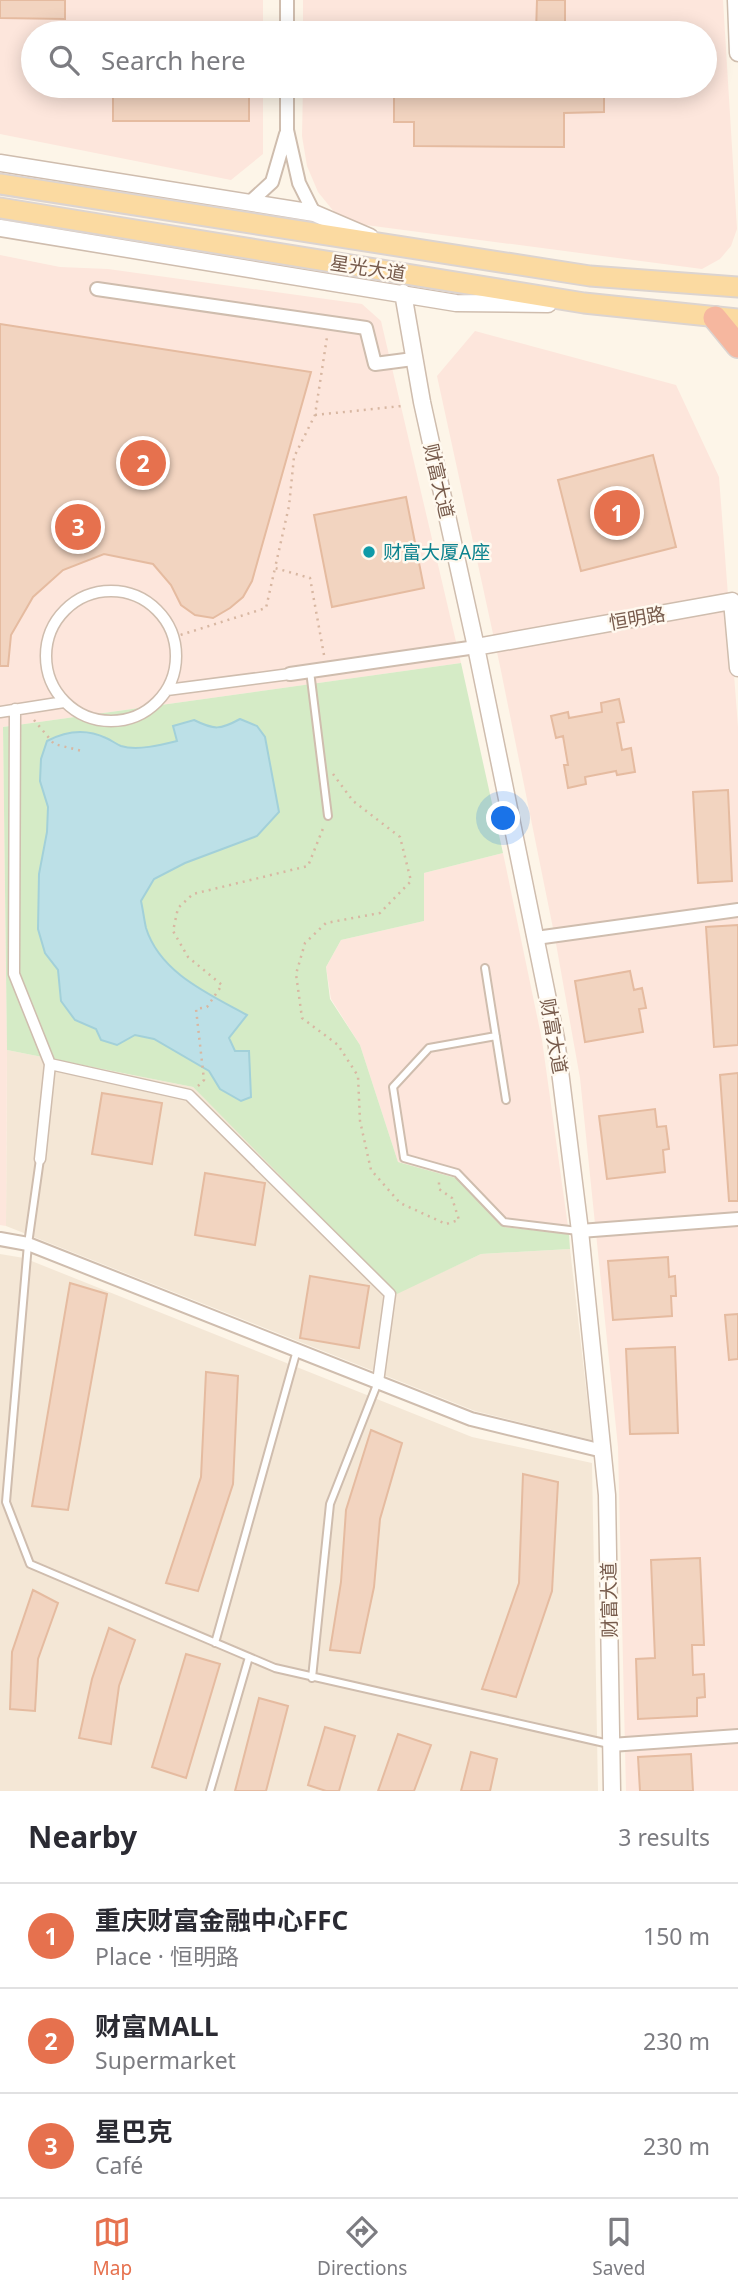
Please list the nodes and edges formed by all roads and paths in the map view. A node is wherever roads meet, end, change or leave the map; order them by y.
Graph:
1 (288, 0) edge
2 (736, 0) edge
3 (287, 21) edge
4 (738, 53) edge
5 (287, 98) edge
6 (287, 130) junction
7 (0, 163) edge
8 (0, 184) edge
9 (248, 204) junction
10 (0, 208) edge
11 (314, 213) junction
12 (0, 228) edge
13 (388, 244) junction
14 (738, 287) edge
15 (97, 289) dead end
16 (403, 293) junction
17 (584, 303) junction
18 (715, 318) junction
19 (738, 319) edge
20 (329, 322) junction
21 (738, 346) edge
22 (413, 359) junction
23 (402, 406) dead end
24 (315, 415) junction
25 (275, 568) junction
26 (174, 637) junction
27 (476, 647) junction
28 (738, 668) edge
29 (326, 669) junction
30 (310, 671) junction
31 (290, 674) joint
32 (167, 690) junction
33 (64, 702) junction
34 (15, 709) junction
35 (0, 712) edge
36 (45, 733) dead end
37 (82, 751) dead end
38 (321, 758) junction
39 (328, 816) joint
40 (738, 910) edge
41 (536, 938) junction
42 (485, 968) dead end
43 (496, 1036) junction
44 (50, 1064) junction
45 (204, 1080) dead end
46 (506, 1100) dead end
47 (40, 1159) joint
48 (438, 1168) junction
49 (738, 1219) edge
50 (580, 1231) junction
51 (0, 1239) edge
52 (28, 1244) junction
53 (297, 1350) junction
54 (377, 1382) junction
55 (603, 1451) junction
56 (215, 1643) junction
57 (249, 1657) junction
58 (312, 1678) junction
59 (738, 1736) edge
60 (611, 1745) junction
61 (210, 1791) edge
62 (612, 1791) edge

1 - 3 street
2 - 4 street
5 - 6 street
6 - 9 street
6 - 11 street
7 - 9 street
8 - 13 main road, 星光大道
9 - 11 street
10 - 17 main road, 星光大道
11 - 13 street
12 - 16 street
13 - 14 main road, 星光大道
15 - 20 street
16 - 17 street
16 - 22 street, 财富大道
17 - 18 main road, 星光大道
18 - 19 main road, 星光大道
18 - 21 highway
20 - 22 street
20 - 24 path
22 - 27 street, 财富大道
23 - 24 path
24 - 25 path
25 - 26 path
25 - 29 path
26 - 32 street
26 - 33 street
27 - 28 street, 恒明路
27 - 29 street
27 - 41 street, 财富大道
29 - 30 street
30 - 31 street
30 - 38 lane
31 - 32 street
32 - 33 street
33 - 34 street
34 - 35 street
34 - 44 street
36 - 37 path
38 - 39 lane
38 - 48 path
39 - 45 path
40 - 41 street
41 - 50 street, 财富大道
42 - 43 lane
43 - 46 lane
43 - 48 lane
44 - 47 street
44 - 54 street
47 - 52 lane
48 - 50 lane
49 - 50 street
50 - 55 street, 财富大道
51 - 52 street
52 - 53 street
52 - 56 lane
53 - 54 street
53 - 56 lane
54 - 55 street
54 - 58 lane
55 - 60 street, 财富大道
56 - 57 lane
57 - 58 lane
57 - 61 lane
58 - 60 lane
59 - 60 street
60 - 62 street, 财富大道

